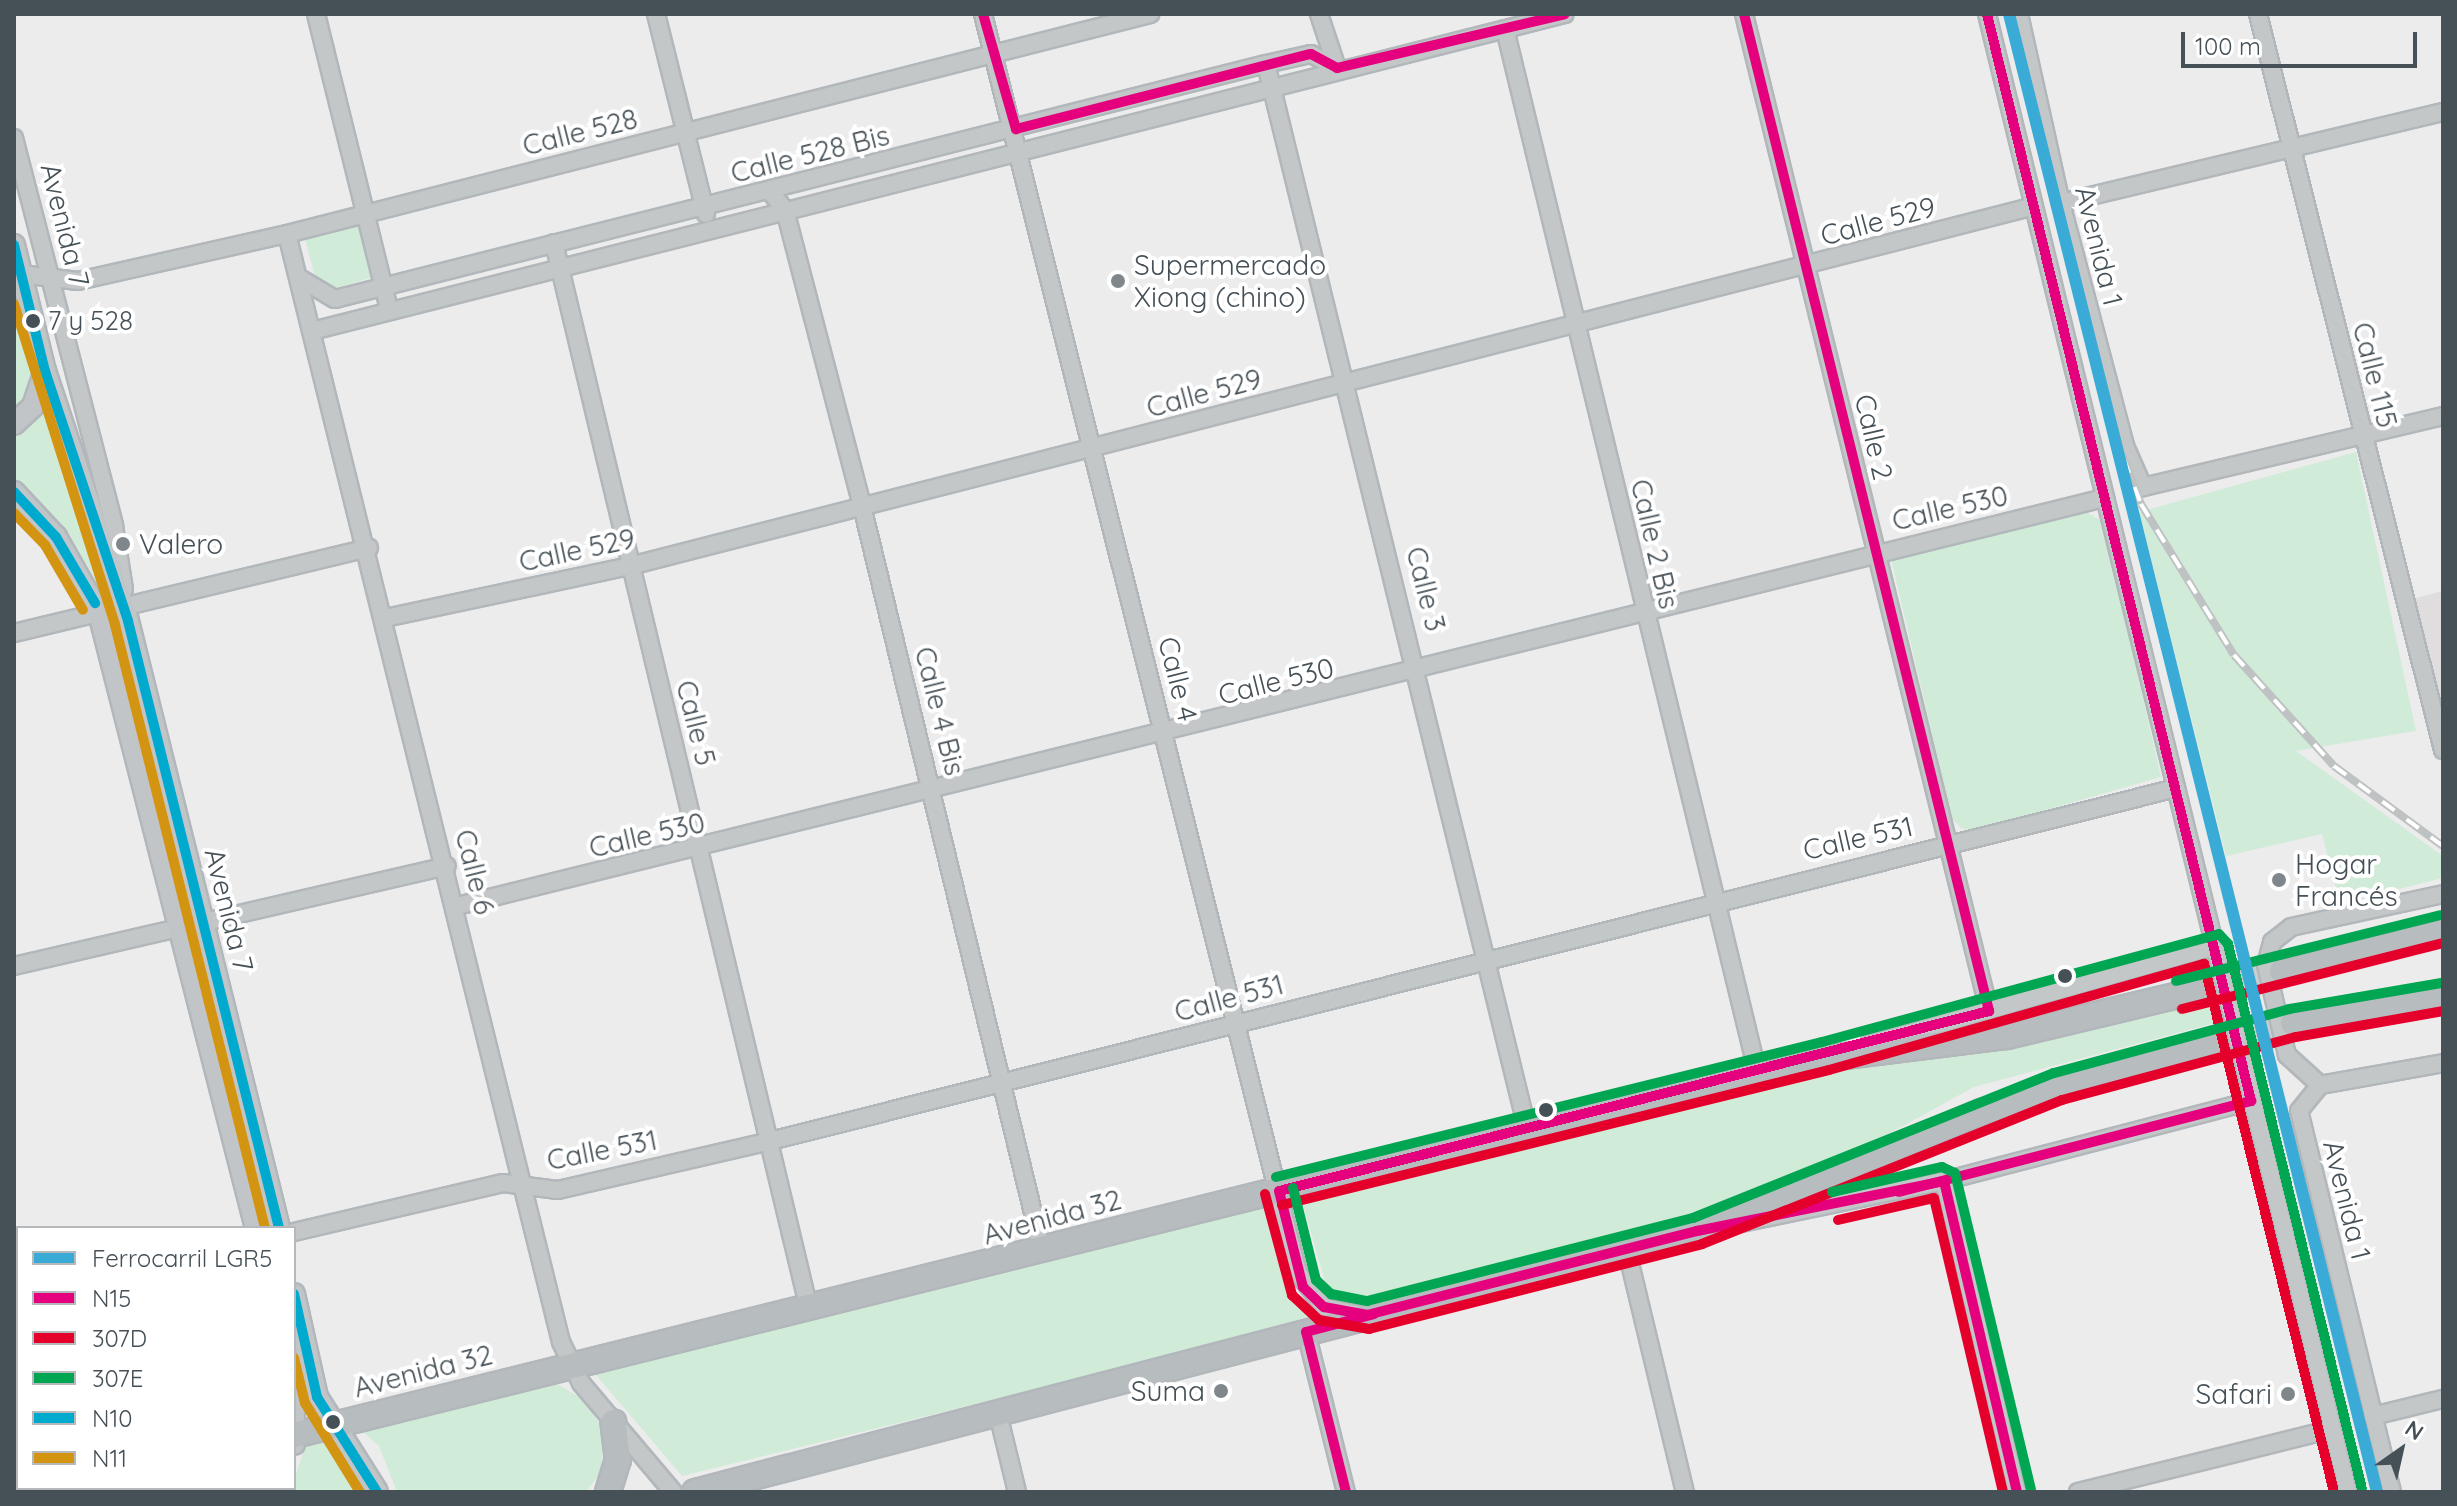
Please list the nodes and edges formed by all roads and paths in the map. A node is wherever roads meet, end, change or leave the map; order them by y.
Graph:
1 (316, 14) edge
2 (656, 14) edge
3 (983, 14) edge
4 (1150, 14) edge
5 (1319, 14) edge
6 (1565, 14) edge
7 (1744, 14) edge
8 (1987, 14) edge
9 (2019, 14) edge
10 (2258, 14) edge
11 (1505, 29) junction
12 (993, 56) junction
13 (1266, 64) junction
14 (1337, 68) junction
15 (1274, 91) junction
16 (2443, 112) edge
17 (1016, 129) junction
18 (686, 132) junction
19 (14, 138) edge
20 (1021, 152) junction
21 (2291, 152) junction
22 (770, 191) junction
23 (2061, 203) junction
24 (2034, 206) junction
25 (705, 207) junction
26 (785, 210) junction
27 (363, 214) junction
28 (710, 229) junction
29 (287, 234) junction
30 (554, 243) junction
31 (14, 245) edge
32 (558, 268) junction
33 (1808, 268) junction
34 (21, 274) junction
35 (300, 276) junction
36 (50, 283) junction
37 (382, 286) junction
38 (389, 310) junction
39 (1578, 326) junction
40 (316, 330) junction
41 (45, 371) junction
42 (1348, 382) junction
43 (2443, 416) edge
44 (14, 424) edge
45 (2364, 434) junction
46 (1094, 449) junction
47 (14, 492) edge
48 (2105, 498) junction
49 (862, 506) junction
50 (369, 548) junction
51 (1874, 553) junction
52 (630, 566) junction
53 (123, 606) junction
54 (1643, 610) junction
55 (99, 613) junction
56 (385, 618) junction
57 (14, 633) edge
58 (1420, 673) junction
59 (2440, 728) edge
60 (1165, 734) junction
61 (2443, 750) edge
62 (2176, 788) junction
63 (933, 793) junction
64 (1949, 843) junction
65 (700, 850) junction
66 (447, 866) junction
67 (2443, 894) edge
68 (1716, 899) junction
69 (457, 906) junction
70 (203, 922) junction
71 (179, 927) junction
72 (2443, 929) edge
73 (2214, 947) junction
74 (1490, 957) junction
75 (14, 966) edge
76 (2282, 971) tunnel mouth
77 (2205, 989) tunnel mouth
78 (2443, 997) edge
79 (1989, 1011) junction
80 (1240, 1022) junction
81 (2293, 1023) tunnel mouth
82 (2215, 1043) tunnel mouth
83 (1826, 1056) junction
84 (2443, 1063) edge
85 (1757, 1071) junction
86 (1002, 1084) junction
87 (2320, 1085) junction
88 (2251, 1101) junction
89 (1527, 1128) junction
90 (770, 1141) junction
91 (1944, 1181) junction
92 (523, 1185) junction
93 (1279, 1191) junction
94 (255, 1226) edge
95 (279, 1226) edge
96 (1697, 1231) junction
97 (296, 1232) edge
98 (1042, 1250) junction
99 (1627, 1251) junction
100 (296, 1303) edge
101 (809, 1309) junction
102 (1367, 1315) junction
103 (1306, 1332) junction
104 (570, 1365) junction
105 (2443, 1399) edge
106 (2373, 1416) junction
107 (999, 1418) junction
108 (613, 1422) junction
109 (332, 1425) junction
110 (2332, 1429) junction
111 (296, 1438) edge
112 (377, 1492) edge
113 (608, 1492) edge
114 (673, 1492) edge
115 (695, 1492) edge
116 (1017, 1492) edge
117 (1346, 1492) edge
118 (1685, 1492) edge
119 (2017, 1492) edge
120 (2078, 1492) edge
121 (2348, 1492) edge
122 (2392, 1492) edge

1 - 27 street
2 - 18 street
3 - 12 street, Calle 4
4 - 12 street, Calle 528
5 - 14 street
6 - 11 street, Calle 528 Bis
7 - 33 street, Calle 2
8 - 24 street, Avenida 1
9 - 23 street, Avenida 1
10 - 21 street, Calle 115
11 - 14 street, Calle 528 Bis
11 - 39 street, Calle 2 Bis
12 - 17 street, Calle 4
12 - 18 street, Calle 528
13 - 14 street, Calle 528 Bis
13 - 15 street, Calle 3
13 - 17 street, Calle 528 Bis
14 - 15 street, Calle 528 Bis
15 - 20 street, Calle 528 Bis
15 - 42 street, Calle 3
16 - 21 street
17 - 20 street, Calle 4
17 - 22 street, Calle 528 Bis
18 - 25 street
18 - 27 street, Calle 528
19 - 36 street, Avenida 7
20 - 26 street, Calle 528 Bis
20 - 46 street, Calle 4
21 - 23 street
21 - 45 street, Calle 115
22 - 25 street, Calle 528 Bis
22 - 26 street, Calle 4 Bis
23 - 45 street, Avenida 1
24 - 33 street, Calle 529
24 - 48 street, Avenida 1
25 - 28 street
25 - 30 street, Calle 528 Bis
26 - 28 street, Calle 528 Bis
26 - 49 street, Calle 4 Bis
27 - 29 street, Calle 528
27 - 37 street
28 - 32 street, Calle 528 Bis
29 - 35 street, Calle 6
29 - 36 street, Calle 528
30 - 32 street, Calle 5
30 - 37 street, Calle 528 Bis
31 - 34 main road, Avenida 7
32 - 38 street, Calle 528 Bis
32 - 52 street, Calle 5
33 - 39 street, Calle 529
33 - 51 street, Calle 2
34 - 36 street, Calle 528
34 - 41 main road, Avenida 7
35 - 37 street, Calle 528 Bis
35 - 40 street, Calle 6
36 - 53 street, Avenida 7
37 - 38 street
38 - 40 street, Calle 528 Bis
39 - 42 street, Calle 529
39 - 54 street, Calle 2 Bis
40 - 50 street, Calle 6
41 - 44 main road
41 - 53 main road, Avenida 7
42 - 46 street, Calle 529
42 - 58 street, Calle 3
43 - 45 street
45 - 59 street, Calle 115
46 - 49 street, Calle 529
46 - 60 street, Calle 4
47 - 55 main road, Avenida 7
48 - 51 street, Calle 530
48 - 62 street, Avenida 1
49 - 52 street, Calle 529
49 - 63 street, Calle 4 Bis
50 - 53 street
50 - 56 street, Calle 6
51 - 54 street, Calle 530
51 - 64 street, Calle 2
52 - 56 street, Calle 529
52 - 65 street, Calle 5
53 - 55 street
53 - 70 main road, Avenida 7
54 - 58 street, Calle 530
54 - 68 street, Calle 2 Bis
55 - 57 street
55 - 71 main road, Avenida 7
56 - 66 street, Calle 6
58 - 60 street, Calle 530
58 - 74 street, Calle 3
59 - 61 street, Calle 115
60 - 63 street, Calle 530
60 - 80 street, Calle 4
62 - 64 street, Calle 531
62 - 73 street, Avenida 1
63 - 65 street, Calle 530
63 - 86 street, Calle 4 Bis
64 - 68 street, Calle 531
64 - 79 street, Calle 2
65 - 69 street, Calle 530
65 - 90 street, Calle 5
66 - 69 street, Calle 6
66 - 70 street
67 - 87 street
68 - 74 street, Calle 531
68 - 85 street, Calle 2 Bis
69 - 92 street, Calle 6
70 - 71 street
70 - 95 main road, Avenida 7
71 - 75 street
71 - 94 main road, Avenida 7
72 - 76 highway
73 - 79 street, Avenida 32
73 - 88 street, Avenida 1
74 - 80 street, Calle 531
74 - 89 street, Calle 3
77 - 83 highway, Avenida 32
78 - 81 highway
79 - 83 street, Avenida 32
80 - 86 street, Calle 531
80 - 93 street, Calle 4
82 - 96 highway
83 - 85 highway, Avenida 32
84 - 87 street
85 - 89 highway, Avenida 32
86 - 90 street, Calle 531
86 - 98 street, Calle 4 Bis
87 - 106 street, Avenida 1
88 - 91 street
88 - 110 street, Avenida 1
89 - 93 highway, Avenida 32
90 - 92 street, Calle 531
90 - 101 street, Calle 5
91 - 96 street
91 - 119 street
92 - 97 street, Calle 531
92 - 104 street, Calle 6
93 - 98 highway, Avenida 32
93 - 102 street, Calle 4
96 - 99 highway
98 - 101 highway, Avenida 32
99 - 102 highway
99 - 118 street
100 - 109 main road
101 - 104 highway, Avenida 32
102 - 103 highway
103 - 107 highway
103 - 117 street
104 - 108 street, Calle 6
104 - 109 highway, Avenida 32
105 - 106 street
106 - 122 street, Avenida 1
107 - 115 highway
107 - 116 street
108 - 113 highway
108 - 114 street, Calle 6
109 - 111 highway, Avenida 32
109 - 112 main road
110 - 120 street
110 - 121 street, Avenida 1

